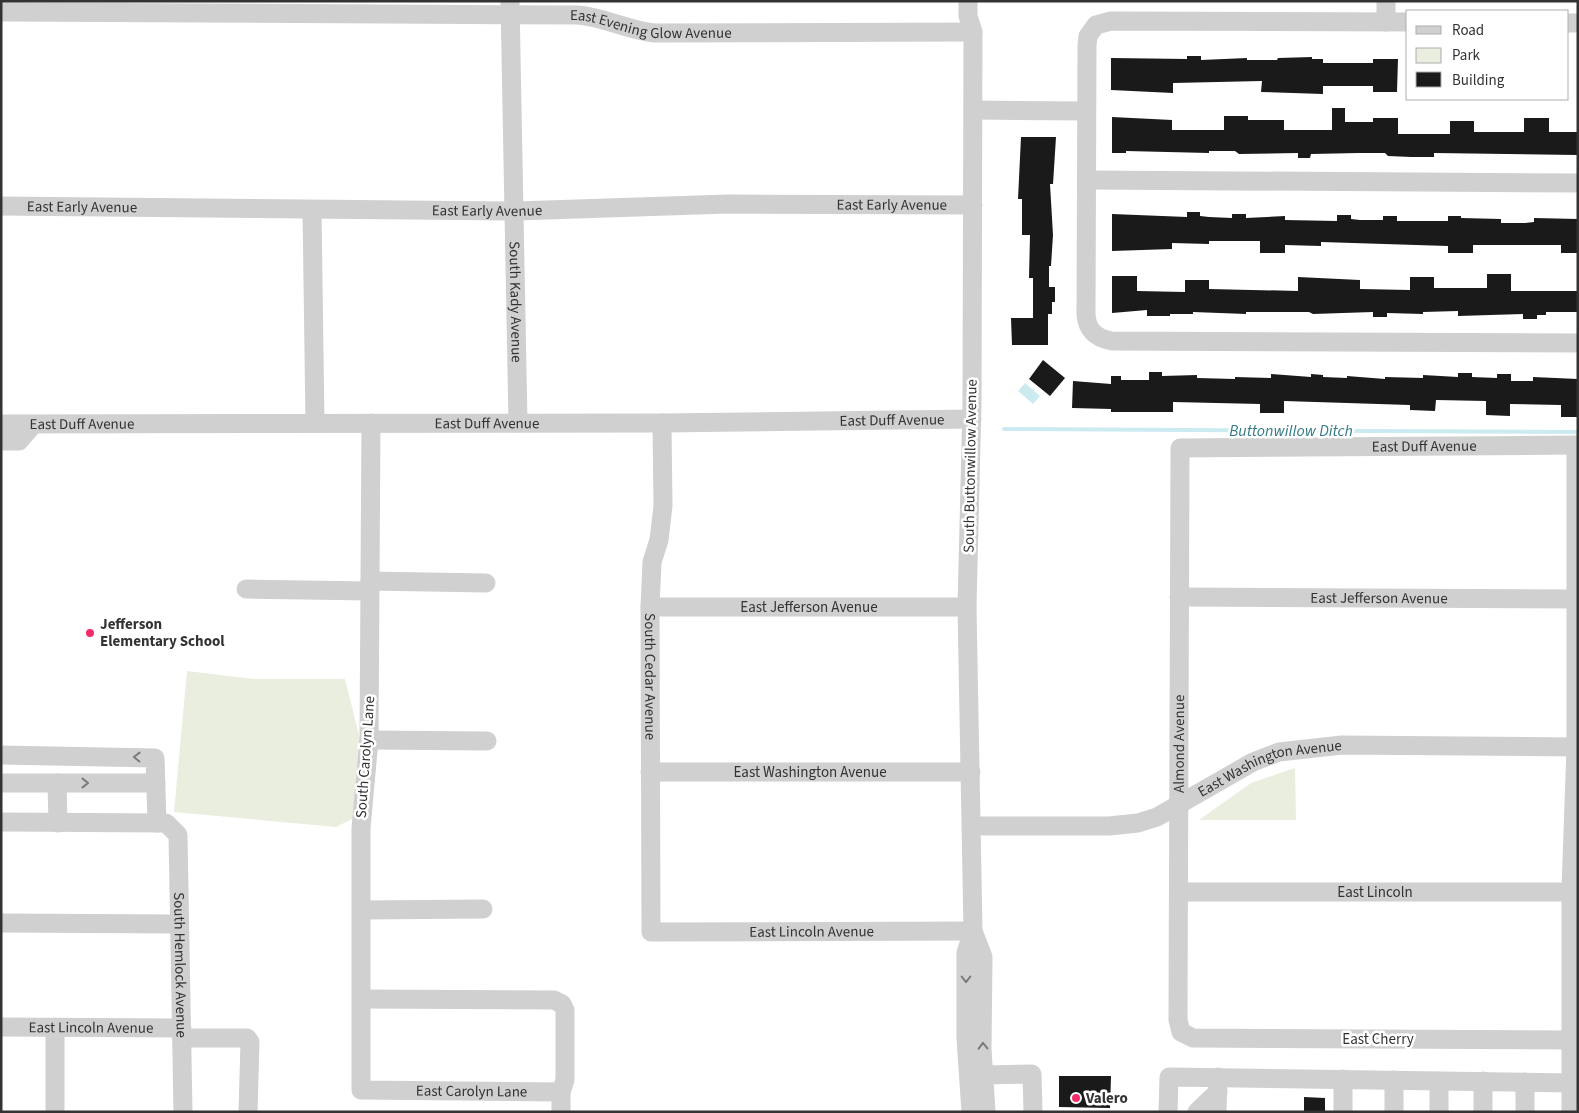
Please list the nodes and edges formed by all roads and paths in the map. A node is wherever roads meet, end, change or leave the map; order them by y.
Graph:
1 (968, 1) edge
2 (1386, 1) edge
3 (172, 7) edge
4 (338, 7) edge
5 (510, 7) edge
6 (1, 12) edge
7 (1386, 22) junction
8 (1406, 22) edge
9 (972, 32) junction
10 (973, 110) junction
11 (1086, 111) junction
12 (1087, 180) junction
13 (1578, 183) edge
14 (973, 205) junction
15 (1, 206) edge
16 (312, 210) junction
17 (516, 211) junction
18 (1578, 343) edge
19 (972, 419) junction
20 (662, 422) junction
21 (371, 423) junction
22 (518, 423) junction
23 (1, 424) edge
24 (315, 424) junction
25 (33, 425) junction
26 (10, 441) edge
27 (1577, 445) edge
28 (1180, 448) joint
29 (486, 584) dead end
30 (370, 586) junction
31 (246, 589) dead end
32 (1179, 597) junction
33 (1576, 599) edge
34 (650, 607) junction
35 (967, 607) junction
36 (369, 740) junction
37 (487, 741) dead end
38 (1577, 747) edge
39 (1, 755) edge
40 (650, 772) junction
41 (971, 772) junction
42 (1, 783) edge
43 (57, 783) junction
44 (156, 784) junction
45 (1177, 806) junction
46 (1, 822) edge
47 (58, 822) junction
48 (161, 823) junction
49 (972, 826) junction
50 (1573, 890) edge
51 (1179, 892) junction
52 (362, 910) junction
53 (483, 910) dead end
54 (1, 924) edge
55 (180, 924) junction
56 (973, 931) junction
57 (651, 932) joint
58 (362, 999) junction
59 (1, 1027) edge
60 (55, 1027) junction
61 (182, 1033) junction
62 (1186, 1036) joint
63 (1571, 1040) junction
64 (984, 1075) junction
65 (1343, 1079) junction
66 (1394, 1080) junction
67 (1439, 1081) junction
68 (1483, 1081) junction
69 (1525, 1082) junction
70 (1571, 1083) junction
71 (1218, 1084) junction
72 (361, 1090) joint
73 (561, 1092) junction
74 (55, 1110) dead end
75 (183, 1112) edge
76 (248, 1112) edge
77 (561, 1112) edge
78 (971, 1112) edge
79 (986, 1112) edge
80 (1033, 1112) edge
81 (1168, 1112) edge
82 (1197, 1112) edge
83 (1217, 1112) edge
84 (1343, 1112) edge
85 (1394, 1112) edge
86 (1439, 1112) edge
87 (1483, 1112) edge
88 (1525, 1112) edge
89 (1571, 1112) edge

1 - 9 street, South Buttonwillow Avenue
2 - 7 street
3 - 4 street, East Evening Glow Avenue
3 - 6 street, East Evening Glow Avenue
4 - 5 street, East Evening Glow Avenue
5 - 9 street, East Evening Glow Avenue
5 - 17 street, South Kady Avenue
7 - 8 street
7 - 11 street
9 - 10 street, South Buttonwillow Avenue
10 - 11 street
10 - 14 street, South Buttonwillow Avenue
11 - 12 street
12 - 13 street
12 - 18 street
14 - 17 street, East Early Avenue
14 - 19 street, South Buttonwillow Avenue
15 - 16 street, East Early Avenue
16 - 17 street, East Early Avenue
16 - 24 street
17 - 22 street, South Kady Avenue
19 - 20 street, East Duff Avenue
19 - 35 street, South Buttonwillow Avenue
20 - 22 street, East Duff Avenue
20 - 34 street, South Cedar Avenue
21 - 22 street, East Duff Avenue
21 - 24 street, East Duff Avenue
21 - 30 street, South Carolyn Lane
23 - 25 street, East Duff Avenue
24 - 25 street, East Duff Avenue
25 - 26 street
27 - 28 street, East Duff Avenue
27 - 33 street
28 - 32 street, Almond Avenue
29 - 30 street
30 - 31 street
30 - 36 street, South Carolyn Lane
32 - 33 street, East Jefferson Avenue
32 - 45 street, Almond Avenue
33 - 38 street
34 - 35 street, East Jefferson Avenue
34 - 40 street, South Cedar Avenue
35 - 41 street, South Buttonwillow Avenue
36 - 37 street
36 - 52 street, South Carolyn Lane
38 - 45 street, East Washington Avenue
38 - 50 street
44 -> 39 street
40 - 41 street, East Washington Avenue
40 - 57 street, South Cedar Avenue
41 - 49 street, South Buttonwillow Avenue
42 - 43 street
43 -> 44 street
43 - 47 street
44 - 48 street
45 - 49 street, East Washington Avenue
45 - 51 street, Almond Avenue
46 - 47 street
47 - 48 street
48 - 55 street, South Hemlock Avenue
49 - 56 street, South Buttonwillow Avenue
50 - 51 street, East Lincoln
50 - 63 street
51 - 62 street, Almond Avenue
52 - 53 street
52 - 58 street, South Carolyn Lane
54 - 55 street
55 - 61 street, South Hemlock Avenue
56 - 57 street, East Lincoln Avenue
64 -> 56 street, South Buttonwillow Avenue
56 -> 78 street, South Buttonwillow Avenue
58 - 72 street, South Carolyn Lane
58 - 73 street
59 - 60 street, East Lincoln Avenue
60 - 61 street, East Lincoln Avenue
60 - 74 street
61 - 75 street, South Hemlock Avenue
61 - 76 street, East Lincoln Avenue
62 - 63 street, East Cherry
63 - 70 street
64 - 79 street, South Buttonwillow Avenue
64 - 80 street
65 - 66 street
65 - 71 street
65 - 84 street
66 - 67 street
66 - 85 street
67 - 68 street
67 - 86 street
68 - 69 street
68 - 87 street
69 - 70 street
69 - 88 street
70 - 89 street
71 - 81 street
71 - 82 street
71 - 83 street
72 - 73 street, East Carolyn Lane
73 - 77 street

